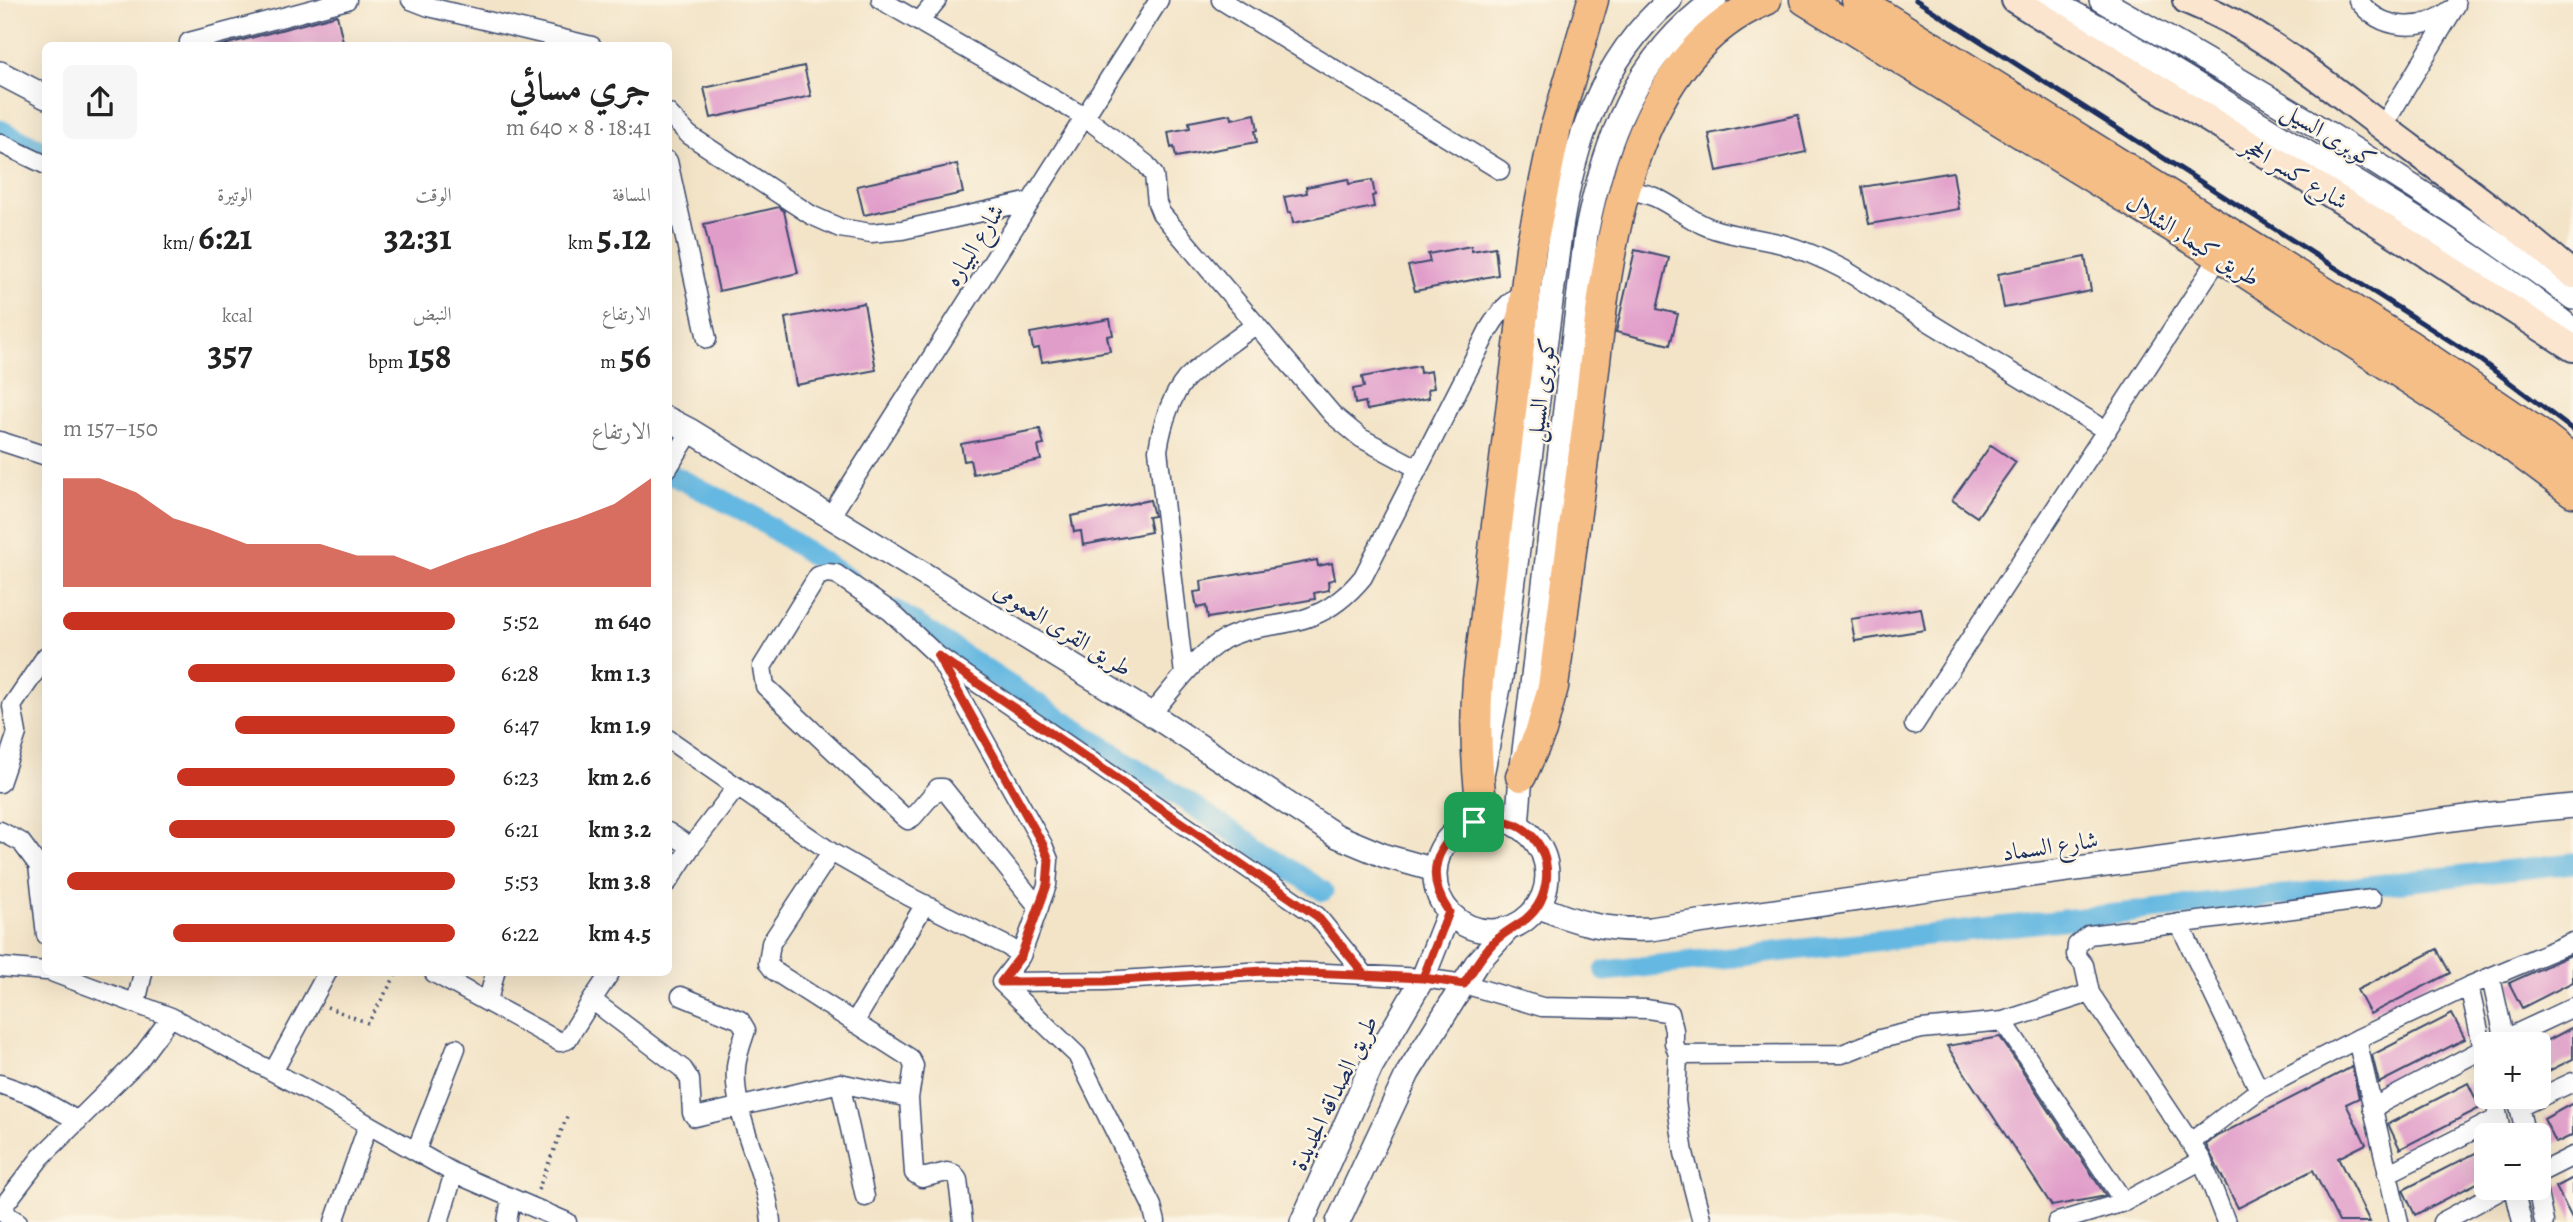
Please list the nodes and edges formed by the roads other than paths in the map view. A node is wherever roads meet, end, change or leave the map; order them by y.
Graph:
1 (347, 0) edge
2 (411, 0) edge
3 (449, 0) edge
4 (881, 0) edge
5 (937, 0) edge
6 (1159, 0) edge
7 (1221, 0) edge
8 (1593, 0) edge
9 (1670, 0) edge
10 (1715, 0) edge
11 (1766, 0) edge
12 (1805, 0) edge
13 (1857, 0) edge
14 (2015, 0) edge
15 (2048, 0) edge
16 (2101, 0) edge
17 (2186, 0) edge
18 (2358, 0) edge
19 (2457, 3) edge
20 (429, 7) junction
21 (919, 22) junction
22 (189, 42) dead end
23 (575, 42) edge
24 (0, 73) edge
25 (42, 95) edge
26 (672, 117) edge
27 (1085, 117) junction
28 (2383, 126) junction
29 (0, 143) edge
30 (42, 163) edge
31 (1500, 170) dead end
32 (672, 179) edge
33 (1624, 191) junction
34 (1031, 201) junction
35 (2220, 256) junction
36 (2573, 275) edge
37 (1528, 289) junction
38 (2573, 298) edge
39 (1256, 324) junction
40 (2573, 330) edge
41 (706, 339) dead end
42 (2573, 348) edge
43 (2400, 356) junction
44 (672, 422) edge
45 (2107, 431) junction
46 (688, 436) junction
47 (0, 442) edge
48 (42, 455) edge
49 (2573, 460) edge
50 (672, 462) edge
51 (1417, 468) junction
52 (2573, 492) edge
53 (830, 517) junction
54 (938, 656) junction
55 (42, 662) edge
56 (1185, 675) junction
57 (1151, 714) junction
58 (1913, 725) dead end
59 (672, 742) edge
60 (1521, 776) junction
61 (0, 783) edge
62 (736, 788) junction
63 (1480, 792) junction
64 (2573, 806) edge
65 (1474, 822) junction
66 (1517, 826) junction
67 (0, 831) edge
68 (672, 835) edge
69 (691, 847) junction
70 (831, 852) junction
71 (1435, 870) junction
72 (672, 876) edge
73 (2372, 899) dead end
74 (42, 900) edge
75 (925, 904) junction
76 (1538, 906) junction
77 (1038, 908) junction
78 (1449, 912) junction
79 (2179, 923) junction
80 (1509, 928) junction
81 (2573, 942) edge
82 (1021, 956) junction
83 (0, 967) edge
84 (42, 971) edge
85 (1365, 975) junction
86 (62, 976) edge
87 (142, 976) edge
88 (325, 976) edge
89 (440, 976) edge
90 (494, 976) edge
91 (608, 976) edge
92 (1423, 978) junction
93 (2491, 978) junction
94 (1001, 982) junction
95 (1464, 984) junction
96 (2469, 986) junction
97 (2090, 993) junction
98 (681, 996) dead end
99 (593, 1000) junction
100 (488, 1001) junction
101 (136, 1003) junction
102 (2573, 1007) edge
103 (172, 1017) junction
104 (2003, 1021) junction
105 (854, 1023) junction
106 (2479, 1032) edge
107 (2503, 1032) edge
108 (2524, 1032) edge
109 (2357, 1039) junction
110 (456, 1048) dead end
111 (2474, 1054) edge
112 (1678, 1055) junction
113 (274, 1072) junction
114 (2573, 1082) edge
115 (840, 1083) junction
116 (0, 1084) edge
117 (2259, 1090) junction
118 (2551, 1090) edge
119 (909, 1098) junction
120 (740, 1108) junction
121 (2372, 1108) junction
122 (78, 1121) junction
123 (368, 1125) junction
124 (2474, 1138) edge
125 (2191, 1142) junction
126 (416, 1151) junction
127 (2573, 1156) edge
128 (2202, 1160) junction
129 (2551, 1167) edge
130 (454, 1173) junction
131 (2388, 1174) junction
132 (865, 1197) dead end
133 (511, 1198) junction
134 (2483, 1200) edge
135 (2517, 1200) edge
136 (2539, 1200) edge
137 (2124, 1202) junction
138 (18, 1222) edge
139 (334, 1222) edge
140 (439, 1222) edge
141 (507, 1222) edge
142 (567, 1222) edge
143 (771, 1222) edge
144 (963, 1222) edge
145 (1156, 1222) edge
146 (1302, 1222) edge
147 (1338, 1222) edge
148 (1702, 1222) edge
149 (2057, 1222) edge
150 (2226, 1222) edge
151 (2399, 1222) edge
152 (2442, 1222) edge
153 (2522, 1222) edge
154 (2544, 1222) edge

1 - 22 street
2 - 20 street
3 - 20 street
4 - 21 street
5 - 21 street
6 - 27 street, شارع البياره
7 - 31 street
8 - 37 highway
9 - 63 street, كوبرى السيل
10 - 60 street, كوبرى السيل
11 - 33 highway
12 - 35 highway, طريق كيما, الشلال
13 - 43 highway, طريق كيما, الشلال
14 - 42 main road, شارع كسر الحجر
15 - 40 street, كوبرى السيل
16 - 38 street, كوبرى السيل
17 - 28 main road
18 - 19 street
19 - 28 street
20 - 23 street
21 - 27 street
24 - 25 street
26 - 34 street
27 - 34 street, شارع البياره
27 - 39 street
28 - 36 main road
29 - 30 street
32 - 41 street
33 - 45 street
33 - 60 highway
34 - 53 street, شارع البياره
35 - 43 highway, طريق كيما, الشلال
35 - 45 street
37 - 51 street
37 - 63 highway
39 - 51 street
39 - 56 street
43 - 49 highway, طريق كيما, الشلال
43 - 52 highway, طريق كيما, الشلال
44 - 46 street, طريق القرى العمومى
45 - 58 street
46 - 50 street
46 - 53 street, طريق القرى العمومى
47 - 48 street
51 - 56 street
53 - 57 street, طريق القرى العمومى
54 - 77 street
54 - 77 street
54 - 85 street
55 - 61 street
56 - 57 street
57 - 71 street, طريق القرى العمومى
59 - 62 street
60 - 66 street, كوبرى السيل
62 - 69 street
62 - 70 street
63 - 65 street, كوبرى السيل
64 - 76 street, شارع السماد
65 - 66 street
65 - 71 street
66 - 76 street
67 - 74 street
68 - 69 street
69 - 72 street
70 - 75 street
70 - 105 street
71 - 78 street
73 - 79 street
75 - 82 street
75 - 105 street
76 - 80 street
77 - 82 street
78 - 80 street
78 - 92 street, طريق الصداقه الجديدة
79 - 97 street
79 - 117 street
80 - 95 street
81 - 93 street
82 - 94 street
83 - 84 street
85 - 92 street
85 - 94 street
86 - 101 street
87 - 101 street
88 - 113 street
89 - 100 street
90 - 100 street
91 - 99 street
92 - 95 street
92 - 146 street, طريق الصداقه الجديدة
93 - 96 street
93 - 107 street
94 - 145 street
95 - 112 street
95 - 147 street
96 - 106 street
96 - 109 street
97 - 104 street
97 - 125 street
98 - 120 street
99 - 100 street
99 - 120 street
101 - 103 street
102 - 108 street
103 - 113 street
103 - 122 street
104 - 112 street
104 - 137 street
105 - 119 street
109 - 117 street
109 - 121 street
110 - 126 street
111 - 121 street
112 - 148 street
113 - 123 street
114 - 118 street
115 - 119 street
115 - 120 street
115 - 132 street
116 - 122 street
117 - 125 street
119 - 144 street
120 - 143 street
121 - 131 street
122 - 138 street
123 - 126 street
123 - 139 street
124 - 131 street
125 - 128 street
126 - 130 street
127 - 129 street
128 - 137 street
128 - 150 street
130 - 133 street
130 - 140 street
131 - 151 street
133 - 141 street
133 - 142 street
134 - 152 street
135 - 153 street
136 - 154 street
137 - 149 street

